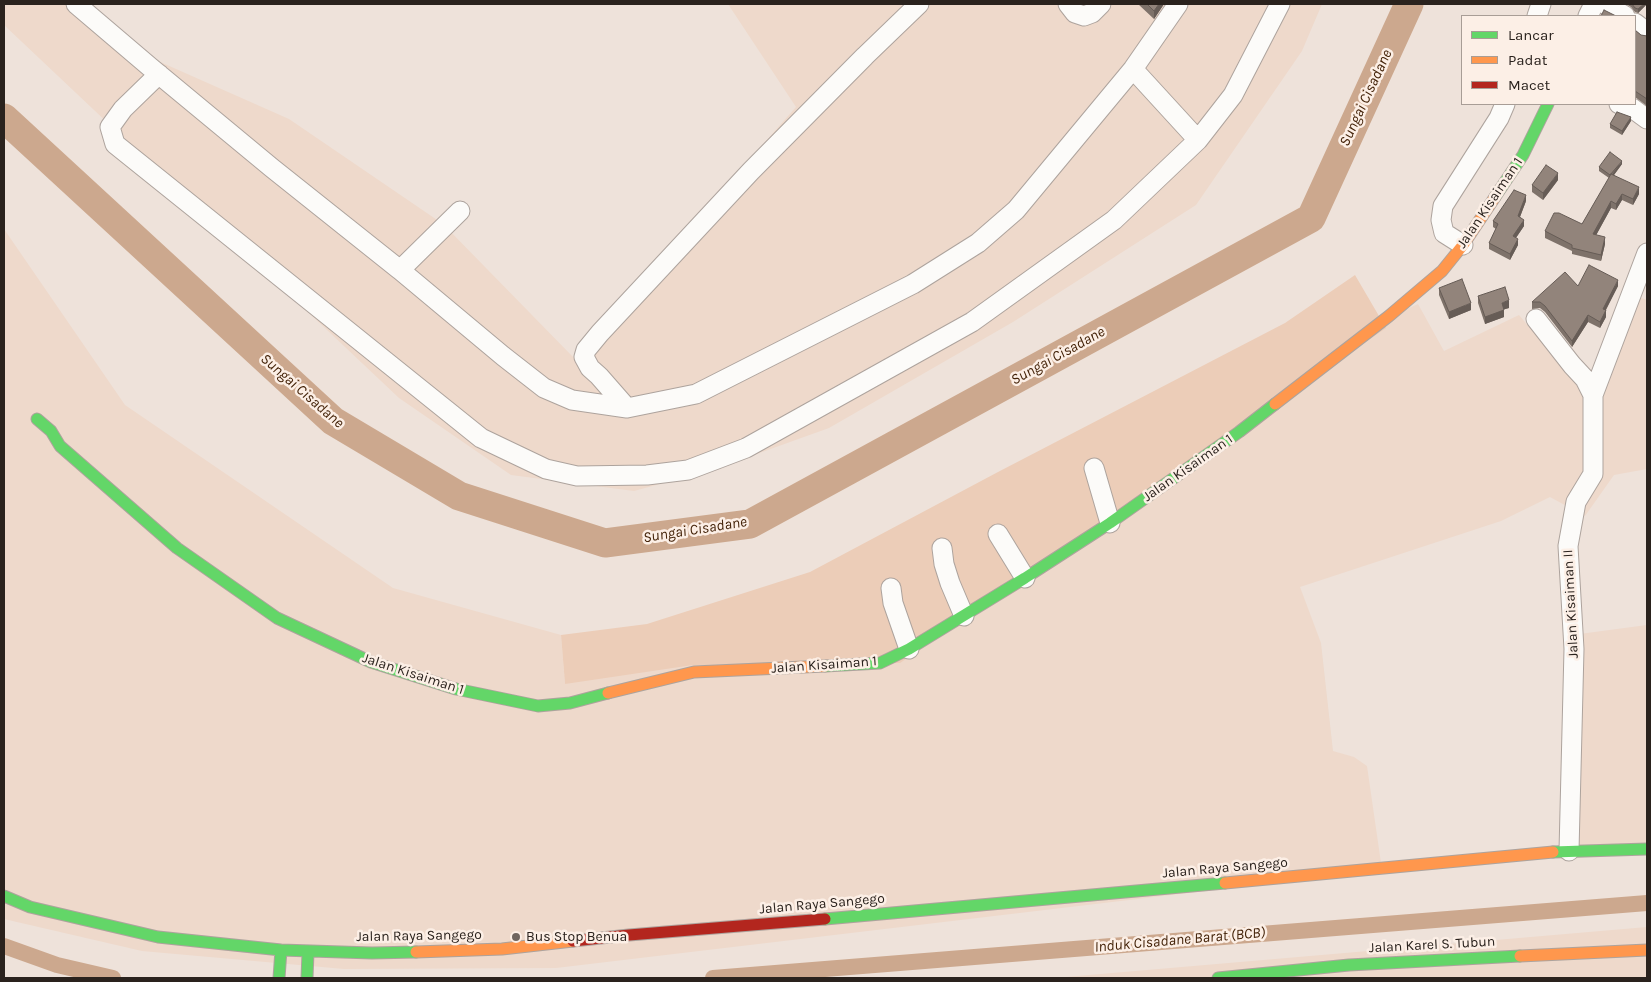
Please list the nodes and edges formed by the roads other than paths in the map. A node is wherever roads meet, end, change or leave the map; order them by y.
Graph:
1 (76, 4) edge
2 (919, 4) edge
3 (1068, 4) edge
4 (1101, 4) edge
5 (1178, 4) edge
6 (1280, 4) edge
7 (1605, 4) edge
8 (1623, 15) edge
9 (1636, 24) edge
10 (1647, 32) edge
11 (1133, 69) junction
12 (159, 74) junction
13 (1505, 105) edge
14 (1548, 105) edge
15 (1623, 105) edge
16 (1647, 119) edge
17 (1198, 140) junction
18 (460, 211) dead end
19 (1463, 245) junction
20 (1647, 253) edge
21 (400, 270) junction
22 (1536, 319) dead end
23 (1593, 394) junction
24 (628, 408) junction
25 (37, 420) dead end
26 (1094, 468) dead end
27 (1110, 523) junction
28 (998, 534) dead end
29 (942, 548) dead end
30 (1025, 578) junction
31 (891, 588) dead end
32 (964, 616) junction
33 (909, 649) junction
34 (1647, 849) edge
35 (1569, 851) junction
36 (4, 896) edge
37 (281, 950) junction
38 (1647, 950) edge
39 (308, 952) junction
40 (279, 973) edge
41 (307, 973) edge
42 (1218, 978) edge

1 - 12 street
2 - 24 street
3 - 4 street
5 - 11 street
6 - 17 street
7 - 8 street
9 - 10 street
11 - 17 street
11 - 24 street
12 - 17 street
12 - 21 street
13 - 19 street
14 - 19 street, Jalan Kisaiman 1
15 - 16 street
18 - 21 street
19 - 27 street, Jalan Kisaiman 1
20 - 23 street, Jalan Kisaiman II
21 - 24 street
22 - 23 street
23 - 35 street, Jalan Kisaiman II
25 - 33 street, Jalan Kisaiman 1
26 - 27 street
27 - 30 street, Jalan Kisaiman 1
28 - 30 street
29 - 32 street
30 - 32 street, Jalan Kisaiman 1
31 - 33 street
32 - 33 street, Jalan Kisaiman 1
34 - 35 street, Jalan Raya Sangego
35 - 39 street, Jalan Raya Sangego
36 - 37 street, Jalan Raya Sangego
37 - 39 street, Jalan Raya Sangego
37 - 40 street
38 - 42 street, Jalan Karel S. Tubun
39 - 41 street

